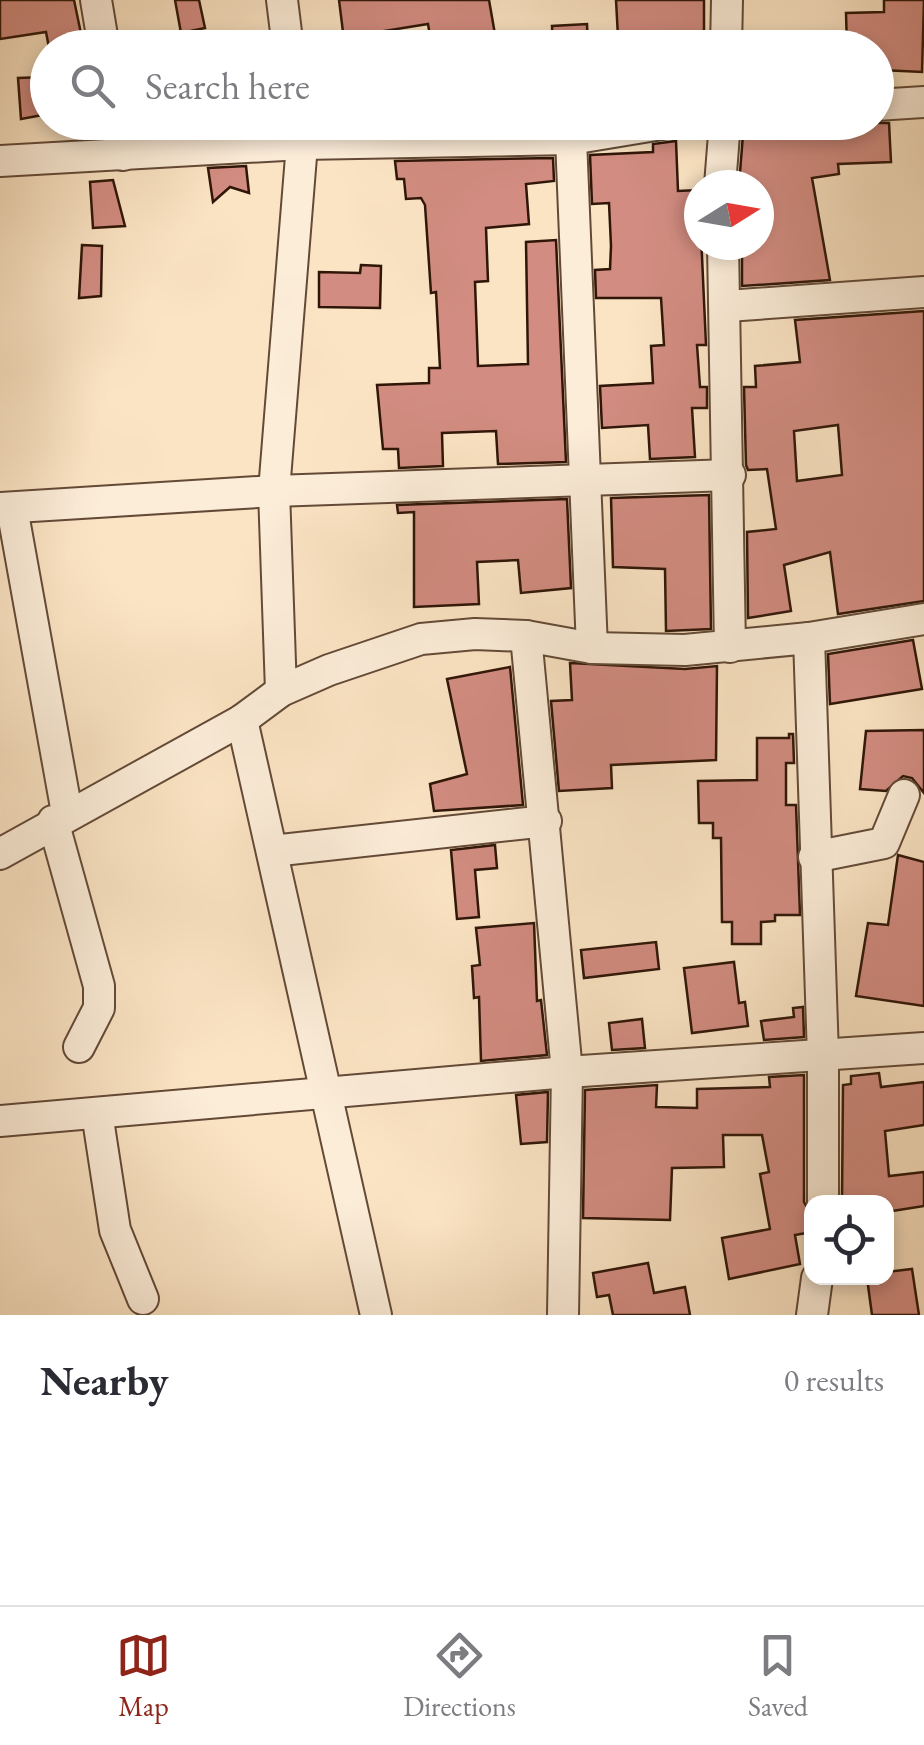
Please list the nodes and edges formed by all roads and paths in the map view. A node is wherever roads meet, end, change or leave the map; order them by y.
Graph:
1 (96, 0) edge
2 (282, 0) edge
3 (727, 0) edge
4 (101, 30) edge
5 (286, 30) edge
6 (726, 30) edge
7 (924, 102) edge
8 (894, 104) edge
9 (121, 140) edge
10 (244, 140) edge
11 (300, 140) edge
12 (571, 140) edge
13 (724, 140) edge
14 (123, 155) junction
15 (0, 161) edge
16 (721, 170) edge
17 (724, 260) edge
18 (924, 292) edge
19 (727, 306) junction
20 (730, 475) junction
21 (582, 477) junction
22 (274, 491) junction
23 (6, 508) edge
24 (924, 619) edge
25 (526, 636) junction
26 (808, 638) junction
27 (730, 647) junction
28 (592, 648) junction
29 (281, 691) junction
30 (242, 720) junction
31 (904, 795) dead end
32 (60, 817) junction
33 (546, 821) junction
34 (272, 851) junction
35 (0, 854) edge
36 (814, 857) junction
37 (78, 1047) dead end
38 (924, 1048) edge
39 (823, 1056) junction
40 (567, 1072) junction
41 (322, 1092) junction
42 (97, 1112) junction
43 (0, 1121) edge
44 (822, 1195) edge
45 (816, 1285) edge
46 (143, 1300) dead end
47 (376, 1315) edge
48 (563, 1315) edge
49 (812, 1315) edge

1 - 4 street
2 - 5 street
3 - 6 street
7 - 8 street
9 - 14 street
10 - 14 street
11 - 22 street
12 - 21 street
13 - 16 street
14 - 15 street
17 - 19 street
18 - 19 street
19 - 20 street
20 - 21 street
20 - 27 street
21 - 22 street
21 - 28 street
22 - 23 street
22 - 29 street
23 - 32 street
24 - 26 street
25 - 28 street
25 - 29 street
25 - 33 street
26 - 27 street
26 - 36 street
27 - 28 street
29 - 30 street
30 - 32 street
30 - 34 street
31 - 36 street
32 - 35 street
32 - 37 street
33 - 34 street
33 - 40 street
34 - 41 street
36 - 39 street
38 - 39 street
39 - 40 street
39 - 44 street
40 - 41 street
40 - 48 street
41 - 42 street
41 - 47 street
42 - 43 street
42 - 46 street
45 - 49 street

